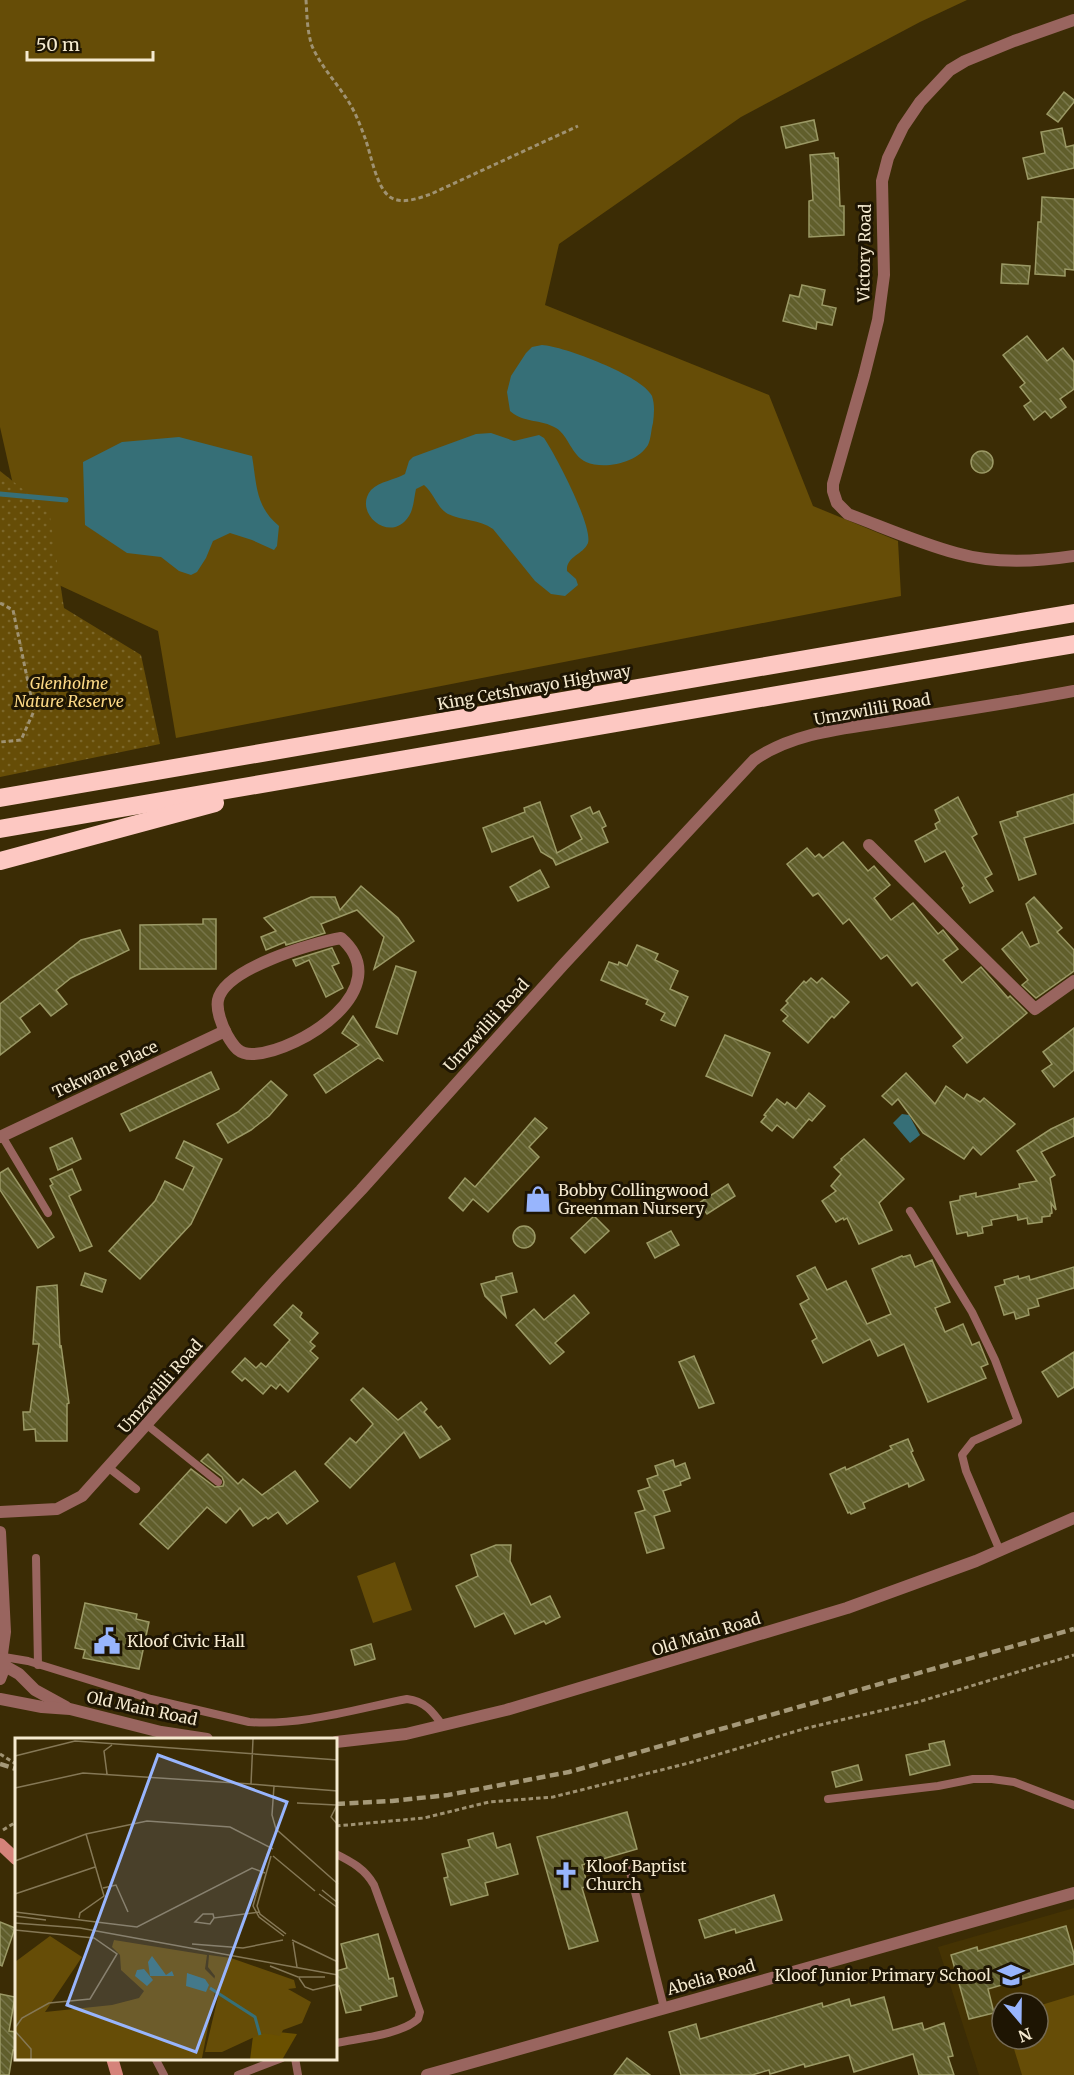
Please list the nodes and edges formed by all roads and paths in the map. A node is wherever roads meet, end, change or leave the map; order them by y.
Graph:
1 (306, 0) edge
2 (1074, 20) edge
3 (578, 126) dead end
4 (1074, 556) edge
5 (0, 603) edge
6 (1074, 613) edge
7 (1074, 644) edge
8 (1074, 692) edge
9 (0, 742) edge
10 (333, 772) junction
11 (3, 797) edge
12 (0, 829) edge
13 (869, 845) dead end
14 (0, 861) edge
15 (1074, 981) edge
16 (225, 1031) junction
17 (1, 1136) edge
18 (910, 1210) dead end
19 (48, 1213) dead end
20 (147, 1425) junction
21 (109, 1468) junction
22 (218, 1482) dead end
23 (136, 1489) dead end
24 (0, 1512) edge
25 (1074, 1518) edge
26 (0, 1532) edge
27 (1000, 1551) junction
28 (36, 1558) dead end
29 (1074, 1655) edge
30 (3, 1657) edge
31 (38, 1665) junction
32 (0, 1679) edge
33 (0, 1699) edge
34 (70, 1709) junction
35 (443, 1726) junction
36 (200, 1738) edge
37 (338, 1742) edge
38 (0, 1754) edge
39 (15, 1763) edge
40 (828, 1799) dead end
41 (1074, 1805) edge
42 (15, 1823) edge
43 (338, 1826) edge
44 (0, 1832) edge
45 (0, 1844) edge
46 (338, 1855) edge
47 (15, 1858) edge
48 (629, 1868) dead end
49 (1074, 1893) edge
50 (664, 2008) junction
51 (338, 2043) edge
52 (113, 2060) edge
53 (156, 2060) edge
54 (277, 2060) edge
55 (295, 2060) edge
56 (117, 2075) edge
57 (164, 2075) edge
58 (238, 2075) edge
59 (298, 2075) edge
60 (427, 2075) edge

1 - 3 path
2 - 4 street, Victory Road
5 - 9 path
6 - 11 highway, King Cetshwayo Highway
7 - 10 highway
8 - 20 street, Umzwilili Road
10 - 12 highway
10 - 14 highway
13 - 15 street
16 - 16 street
16 - 17 street, Tekwane Place
17 - 19 lane
18 - 27 lane
20 - 21 street, Umzwilili Road
20 - 22 lane
21 - 23 lane
21 - 24 street, Umzwilili Road
25 - 27 street, Old Main Road
26 - 30 street
27 - 35 street, Old Main Road
28 - 31 lane
29 - 43 path
30 - 31 lane
30 - 32 street
30 - 34 street, Old Main Road
31 - 35 lane
33 - 34 street, Old Main Road
34 - 36 street, Old Main Road
35 - 37 street, Old Main Road
38 - 39 path
40 - 41 lane
42 - 44 path
45 - 47 main road
46 - 51 lane
48 - 50 lane
49 - 50 street, Abelia Road
50 - 60 street, Abelia Road
52 - 56 main road
53 - 57 lane
54 - 58 lane
55 - 59 lane

